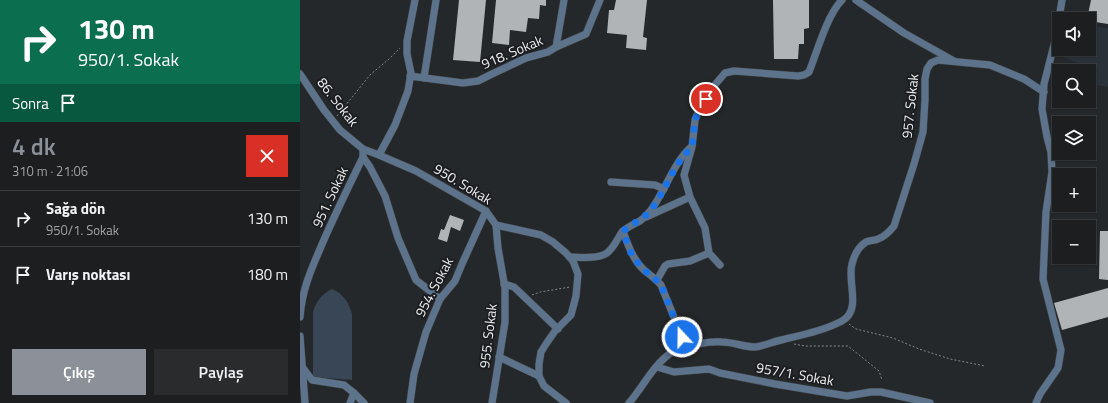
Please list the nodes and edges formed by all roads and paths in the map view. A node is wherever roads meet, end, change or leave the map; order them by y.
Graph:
1 (416, 0) edge
2 (436, 0) edge
3 (564, 0) edge
4 (600, 0) edge
5 (842, 0) edge
6 (856, 0) edge
7 (1062, 0) edge
8 (407, 41) junction
9 (556, 47) junction
10 (956, 62) junction
11 (300, 74) edge
12 (410, 76) junction
13 (424, 78) junction
14 (1044, 92) junction
15 (333, 121) junction
16 (692, 147) junction
17 (363, 149) junction
18 (379, 155) junction
19 (363, 157) junction
20 (611, 182) dead end
21 (664, 189) junction
22 (690, 197) junction
23 (486, 211) junction
24 (642, 220) junction
25 (496, 225) junction
26 (623, 231) junction
27 (708, 253) junction
28 (570, 257) junction
29 (720, 265) dead end
30 (657, 280) junction
31 (504, 284) junction
32 (577, 287) junction
33 (526, 298) junction
34 (440, 299) junction
35 (300, 317) edge
36 (843, 320) junction
37 (558, 329) junction
38 (300, 336) edge
39 (792, 343) dead end
40 (673, 351) junction
41 (499, 357) junction
42 (985, 366) dead end
43 (656, 367) junction
44 (303, 368) junction
45 (539, 376) junction
46 (882, 380) dead end
47 (354, 393) junction
48 (303, 401) edge
49 (350, 403) edge
50 (364, 403) edge
51 (410, 403) edge
52 (492, 403) edge
53 (566, 403) edge
54 (628, 403) edge
55 (930, 403) edge
56 (1036, 403) edge

1 - 8 street
2 - 13 street
3 - 9 street
4 - 9 street, 918. Sokak
5 - 16 street
6 - 10 street
7 - 14 street
8 - 12 street
8 - 15 path
9 - 13 street, 918. Sokak
10 - 14 street, 957. Sokak
10 - 36 street, 957. Sokak
11 - 15 street, 86. Sokak
12 - 13 street, 918. Sokak
12 - 18 street
14 - 56 street
15 - 17 street, 86. Sokak
16 - 21 street
16 - 22 street
17 - 18 street, 86. Sokak
17 - 19 street
18 - 23 street, 950. Sokak
19 - 34 street
19 - 35 street, 951. Sokak
20 - 21 street
21 - 24 street
22 - 24 street
22 - 27 street
23 - 25 street, 950. Sokak
23 - 34 street, 954. Sokak
24 - 26 street
25 - 28 street, 950. Sokak
25 - 31 street, 955. Sokak
26 - 28 street
26 - 30 street
27 - 29 street
27 - 30 street
28 - 32 street, 950. Sokak
30 - 40 street
31 - 33 street
31 - 41 street, 955. Sokak
32 - 33 path
32 - 37 street, 950. Sokak
33 - 37 street
34 - 51 street, 954. Sokak
36 - 40 street
36 - 42 path
37 - 45 street, 950. Sokak
38 - 44 street
39 - 46 path
40 - 43 street
41 - 45 street
41 - 52 street, 955. Sokak
43 - 54 street
43 - 55 street, 957/1. Sokak
44 - 47 street
44 - 48 street
45 - 53 street
47 - 49 street
47 - 50 street

